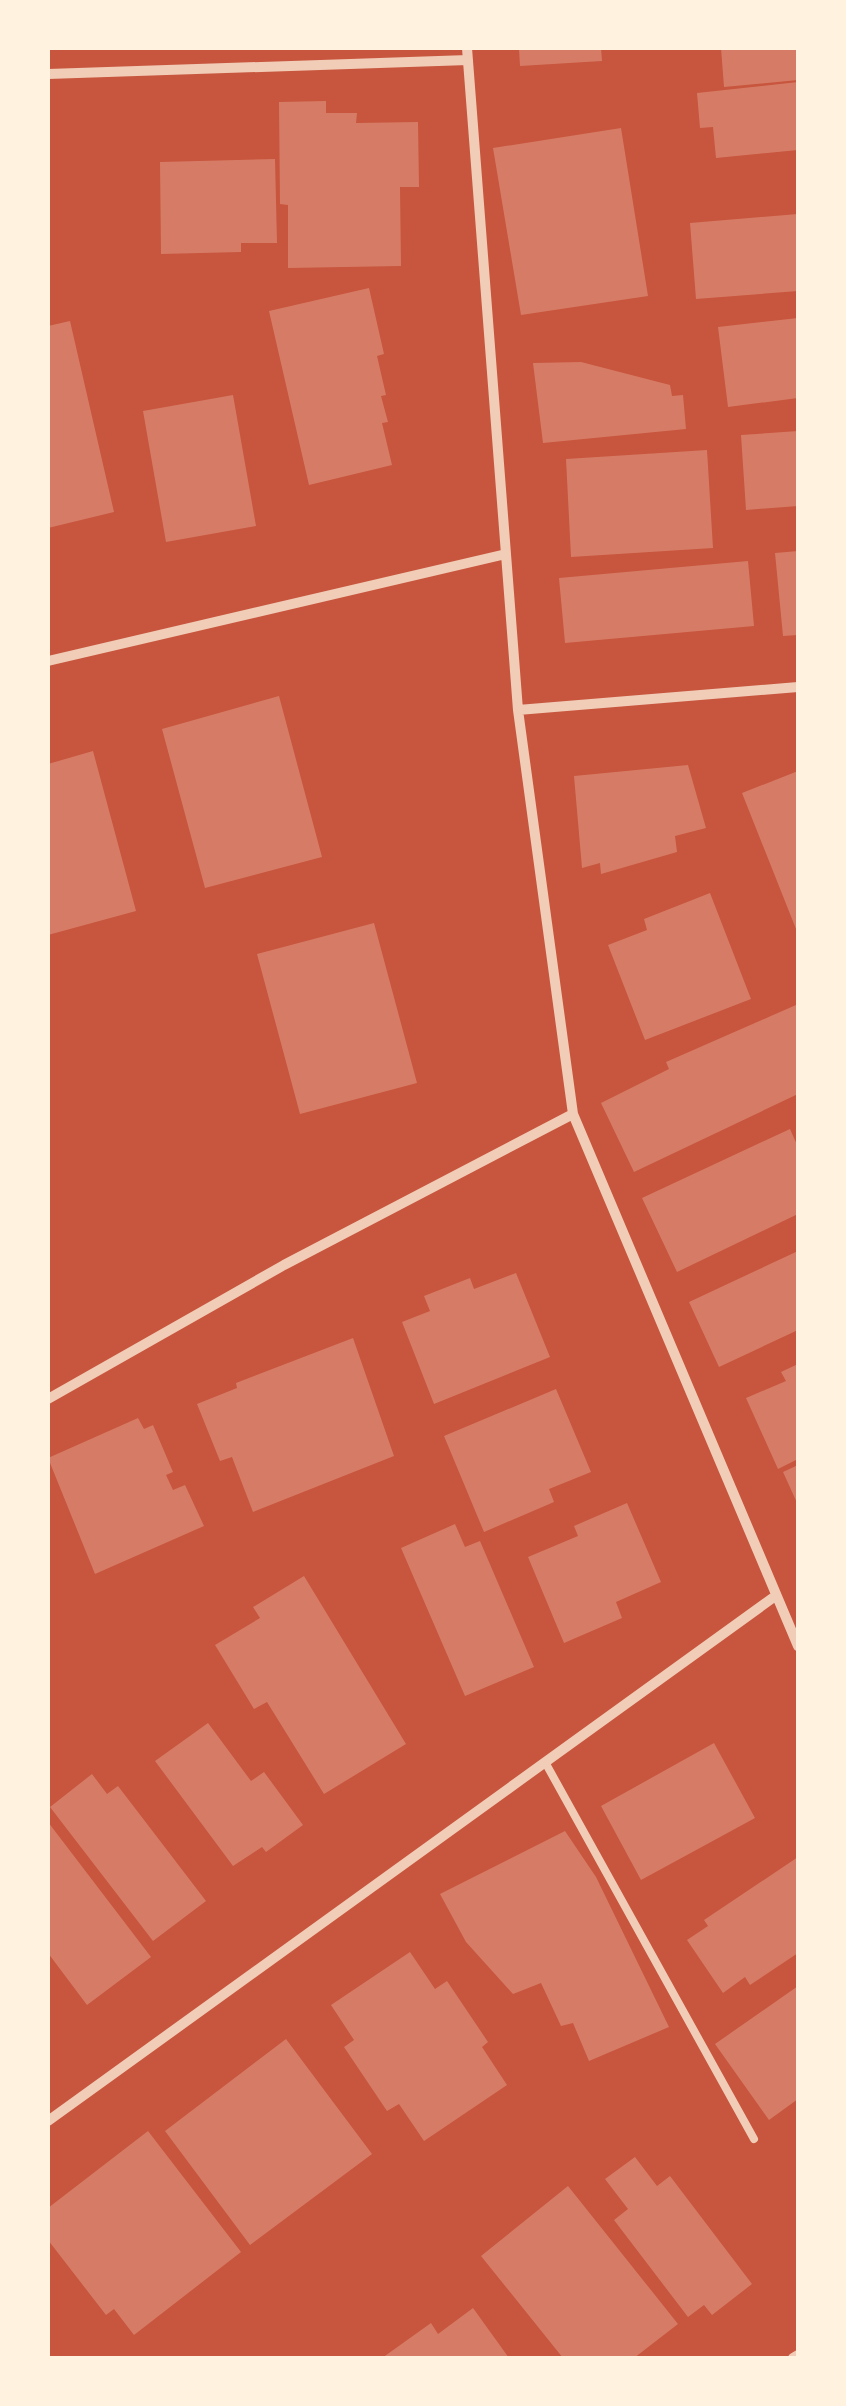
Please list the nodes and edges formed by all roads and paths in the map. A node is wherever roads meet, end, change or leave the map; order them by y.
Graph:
1 (467, 54) edge
2 (48, 74) edge
3 (506, 554) junction
4 (48, 661) edge
5 (798, 687) edge
6 (518, 710) junction
7 (574, 1114) junction
8 (48, 1399) edge
9 (774, 1597) junction
10 (798, 1646) edge
11 (545, 1762) junction
12 (48, 2121) edge
13 (754, 2139) dead end

1 - 2 street
1 - 3 street
3 - 4 street
3 - 6 street
5 - 6 street
6 - 7 street
7 - 8 street
7 - 9 street
9 - 10 street
9 - 11 street
11 - 12 street
11 - 13 lane

